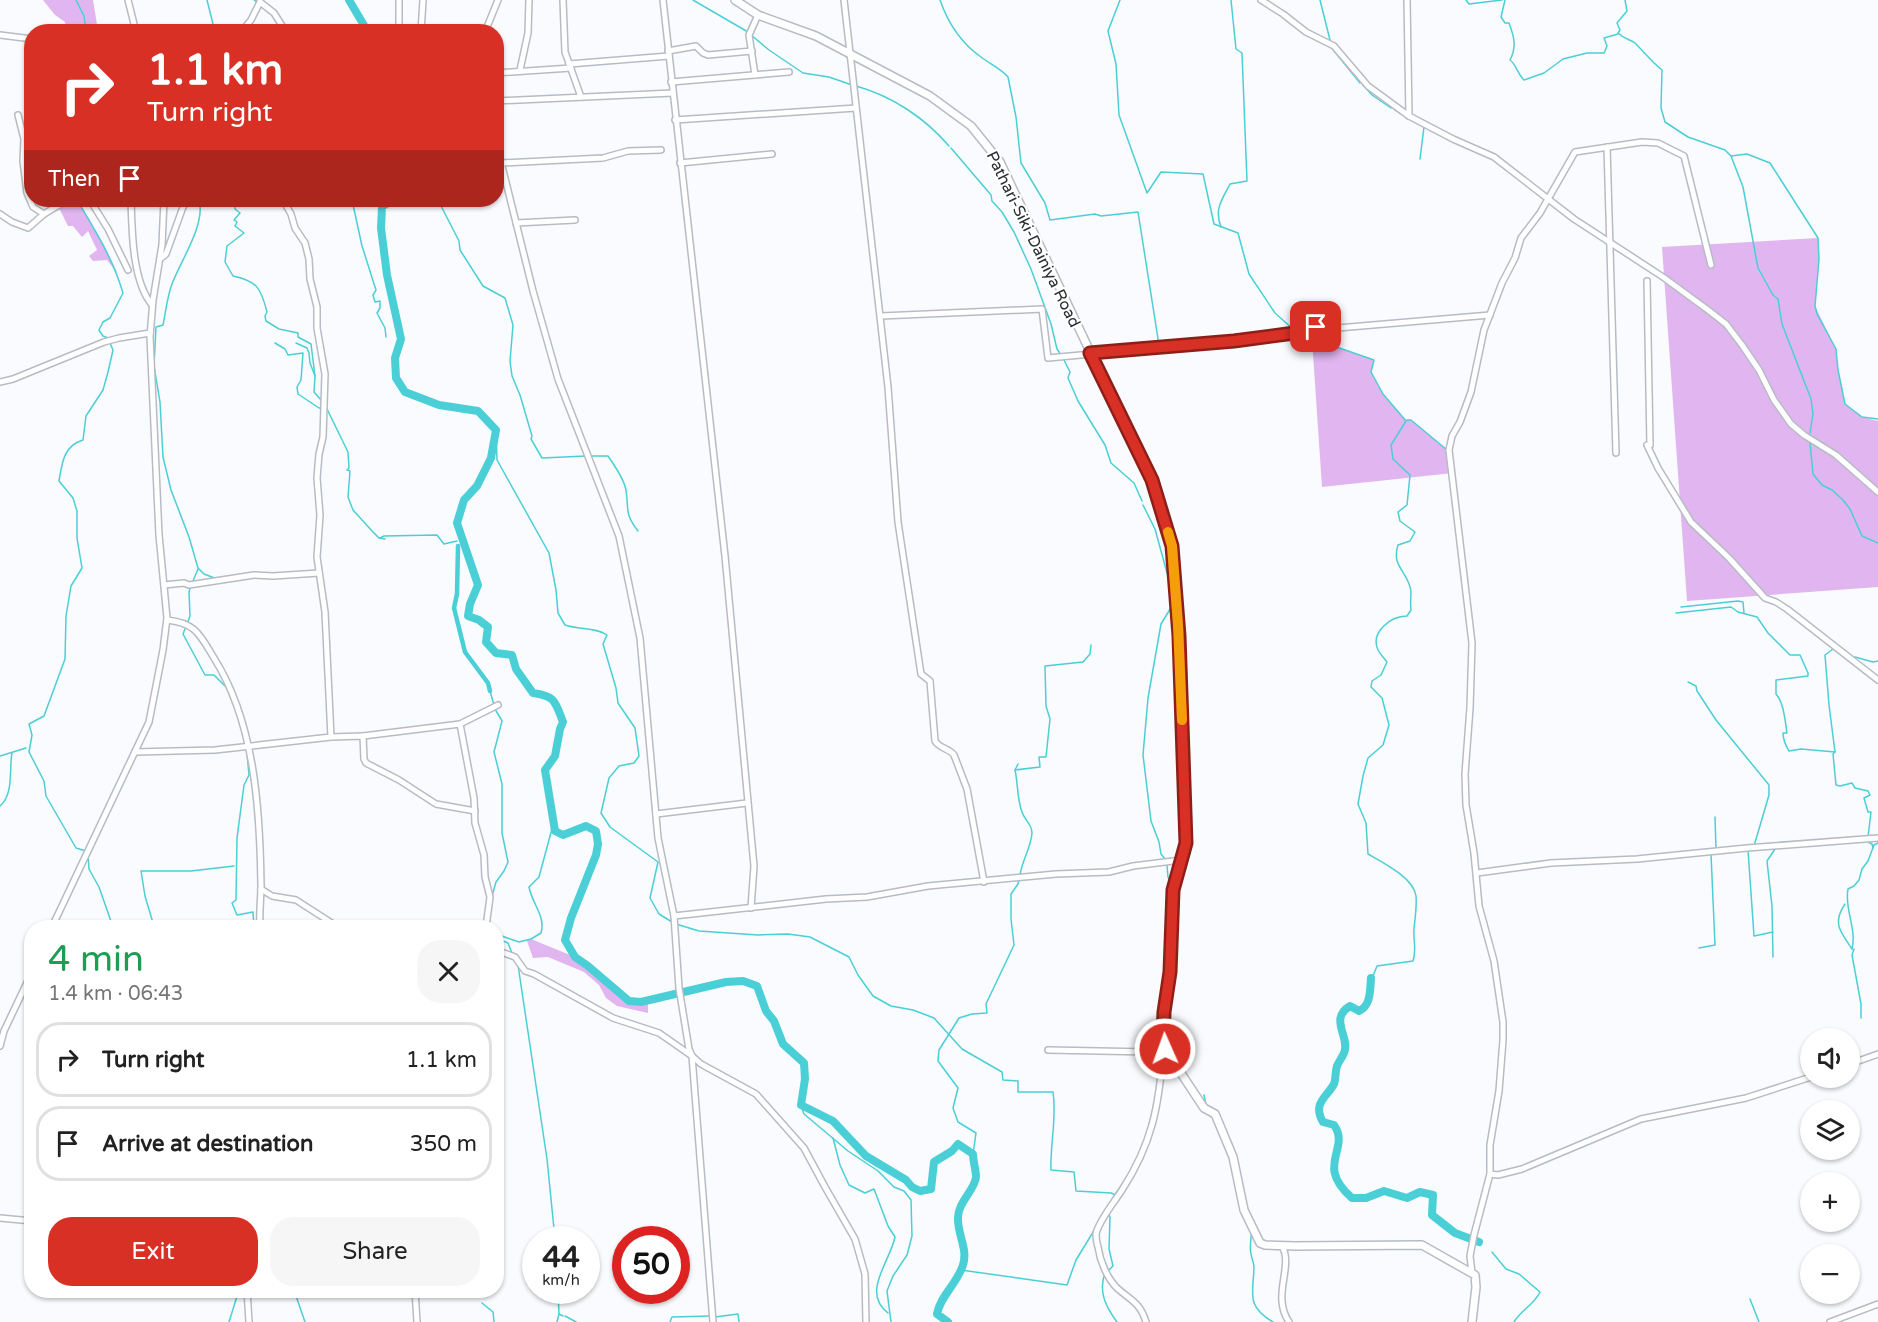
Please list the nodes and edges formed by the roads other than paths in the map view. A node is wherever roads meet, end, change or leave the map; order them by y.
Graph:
1 (128, 0) edge
2 (399, 0) edge
3 (423, 0) edge
4 (498, 0) edge
5 (529, 0) edge
6 (563, 0) edge
7 (663, 0) edge
8 (735, 0) edge
9 (844, 0) edge
10 (1261, 0) edge
11 (1407, 0) edge
12 (260, 1) edge
13 (758, 15) junction
14 (134, 24) edge
15 (248, 24) edge
16 (281, 24) edge
17 (399, 24) edge
18 (422, 24) edge
19 (488, 24) edge
20 (0, 35) edge
21 (24, 38) edge
22 (752, 51) junction
23 (850, 53) junction
24 (668, 54) junction
25 (570, 66) junction
26 (520, 70) junction
27 (504, 72) edge
28 (789, 72) dead end
29 (755, 75) junction
30 (671, 82) junction
31 (673, 93) junction
32 (581, 97) junction
33 (504, 101) edge
34 (856, 108) junction
35 (18, 115) dead end
36 (1408, 116) junction
37 (675, 120) junction
38 (24, 138) edge
39 (24, 138) edge
40 (1607, 147) junction
41 (661, 150) dead end
42 (772, 154) dead end
43 (504, 163) edge
44 (680, 163) junction
45 (24, 169) edge
46 (504, 172) edge
47 (1547, 200) junction
48 (33, 207) edge
49 (56, 207) edge
50 (94, 207) edge
51 (131, 207) edge
52 (164, 207) edge
53 (183, 207) edge
54 (287, 207) edge
55 (0, 213) edge
56 (44, 214) junction
57 (574, 220) dead end
58 (516, 223) junction
59 (1611, 243) junction
60 (160, 260) junction
61 (1711, 266) dead end
62 (128, 270) dead end
63 (1647, 280) dead end
64 (152, 306) junction
65 (1490, 315) junction
66 (881, 316) junction
67 (150, 333) junction
68 (1090, 353) junction
69 (0, 382) edge
70 (1616, 453) dead end
71 (1878, 492) edge
72 (319, 573) junction
73 (164, 585) junction
74 (167, 620) junction
75 (1878, 680) edge
76 (498, 705) dead end
77 (460, 724) junction
78 (363, 736) junction
79 (331, 737) junction
80 (249, 746) junction
81 (135, 752) junction
82 (747, 803) junction
83 (475, 811) junction
84 (656, 814) junction
85 (1878, 838) edge
86 (1181, 860) junction
87 (1477, 873) junction
88 (984, 882) junction
89 (261, 889) junction
90 (751, 908) junction
91 (674, 916) junction
92 (55, 920) edge
93 (260, 920) edge
94 (327, 920) edge
95 (487, 920) edge
96 (504, 953) edge
97 (24, 989) edge
98 (0, 1046) edge
99 (1165, 1049) junction
100 (1048, 1050) dead end
101 (1878, 1054) edge
102 (692, 1056) junction
103 (1860, 1060) edge
104 (1800, 1081) edge
105 (1490, 1174) junction
106 (0, 1218) edge
107 (24, 1220) edge
108 (1282, 1246) junction
109 (1472, 1274) junction
110 (248, 1298) edge
111 (416, 1298) edge
112 (1878, 1304) edge
113 (249, 1322) edge
114 (417, 1322) edge
115 (713, 1322) edge
116 (866, 1322) edge
117 (1146, 1322) edge
118 (1289, 1322) edge
119 (1472, 1322) edge
120 (1830, 1322) edge

1 - 14 street
2 - 17 street
3 - 18 street
4 - 19 street
5 - 26 street
6 - 25 street
7 - 24 street
8 - 13 main road, Pathari-Siki-Dainiya Road
9 - 23 street
10 - 36 street
11 - 36 street
12 - 15 street
12 - 16 street
13 - 22 street
13 - 23 main road, Pathari-Siki-Dainiya Road
20 - 21 street
22 - 24 street
22 - 29 street
23 - 34 street
23 - 68 main road, Pathari-Siki-Dainiya Road
24 - 25 street
24 - 30 street
25 - 26 street
25 - 32 street
26 - 27 street
28 - 29 street
29 - 30 street
30 - 31 street
31 - 32 street
31 - 37 street
32 - 33 street
34 - 37 street
34 - 66 street
35 - 39 street
36 - 47 street
37 - 44 street
38 - 45 street
40 - 47 street
40 - 59 street
40 - 61 street
41 - 43 street
42 - 44 street
44 - 82 street
46 - 58 street
47 - 59 street
47 - 65 street
48 - 56 street
49 - 56 street
50 - 62 street
51 - 64 street
52 - 60 street
53 - 60 street
54 - 72 street
55 - 56 street
57 - 58 street
58 - 84 street
59 - 70 street
59 - 71 street
60 - 64 street
63 - 75 street
64 - 67 street
65 - 68 street
65 - 87 street
66 - 68 street
66 - 88 street
67 - 69 street
67 - 73 street
68 - 86 main road, Pathari-Siki-Dainiya Road
72 - 73 street
72 - 79 street
73 - 74 street
74 - 80 street
74 - 81 street
76 - 77 street
77 - 78 street
77 - 83 street
78 - 79 street
78 - 83 street
79 - 80 street
80 - 81 street
80 - 89 street
81 - 92 street
82 - 84 street
82 - 90 street
83 - 95 street
84 - 91 street
85 - 87 street
86 - 88 street
86 - 99 main road, Pathari-Siki-Dainiya Road
87 - 105 street
88 - 90 street
89 - 93 street
89 - 94 street
90 - 91 street
91 - 102 street
96 - 102 street
97 - 98 street
99 - 100 street
99 - 108 main road
99 - 117 street
101 - 103 street
102 - 115 street
102 - 116 street
104 - 105 street
105 - 109 street
106 - 107 street
108 - 109 main road
108 - 118 street
109 - 119 main road
110 - 113 street
111 - 114 street
112 - 120 street

